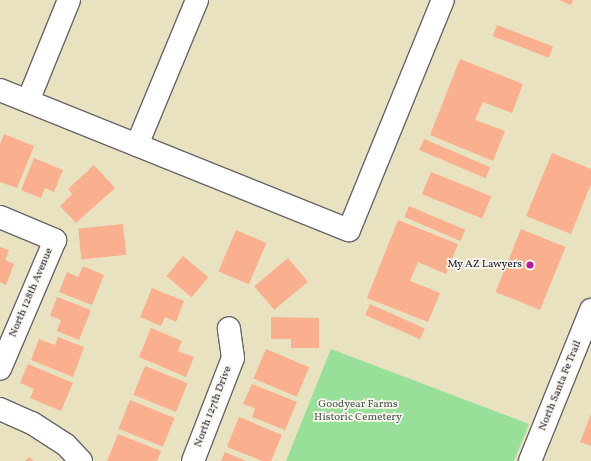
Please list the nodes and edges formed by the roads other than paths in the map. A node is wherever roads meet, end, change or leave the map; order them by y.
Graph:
1 (69, 0) edge
2 (197, 0) edge
3 (443, 0) edge
4 (0, 90) edge
5 (28, 101) junction
6 (137, 145) junction
7 (0, 217) edge
8 (591, 310) edge
9 (229, 328) dead end
10 (583, 354) edge
11 (0, 368) edge
12 (0, 409) edge
13 (80, 461) edge
14 (193, 461) edge
15 (530, 461) edge

1 - 5 street
2 - 6 street
3 - 6 street
4 - 5 street
5 - 6 street
7 - 11 street, North 128th Avenue
8 - 10 street, North Santa Fe Trail
9 - 14 street, North 127th Drive
10 - 15 street, North Santa Fe Trail
12 - 13 street

